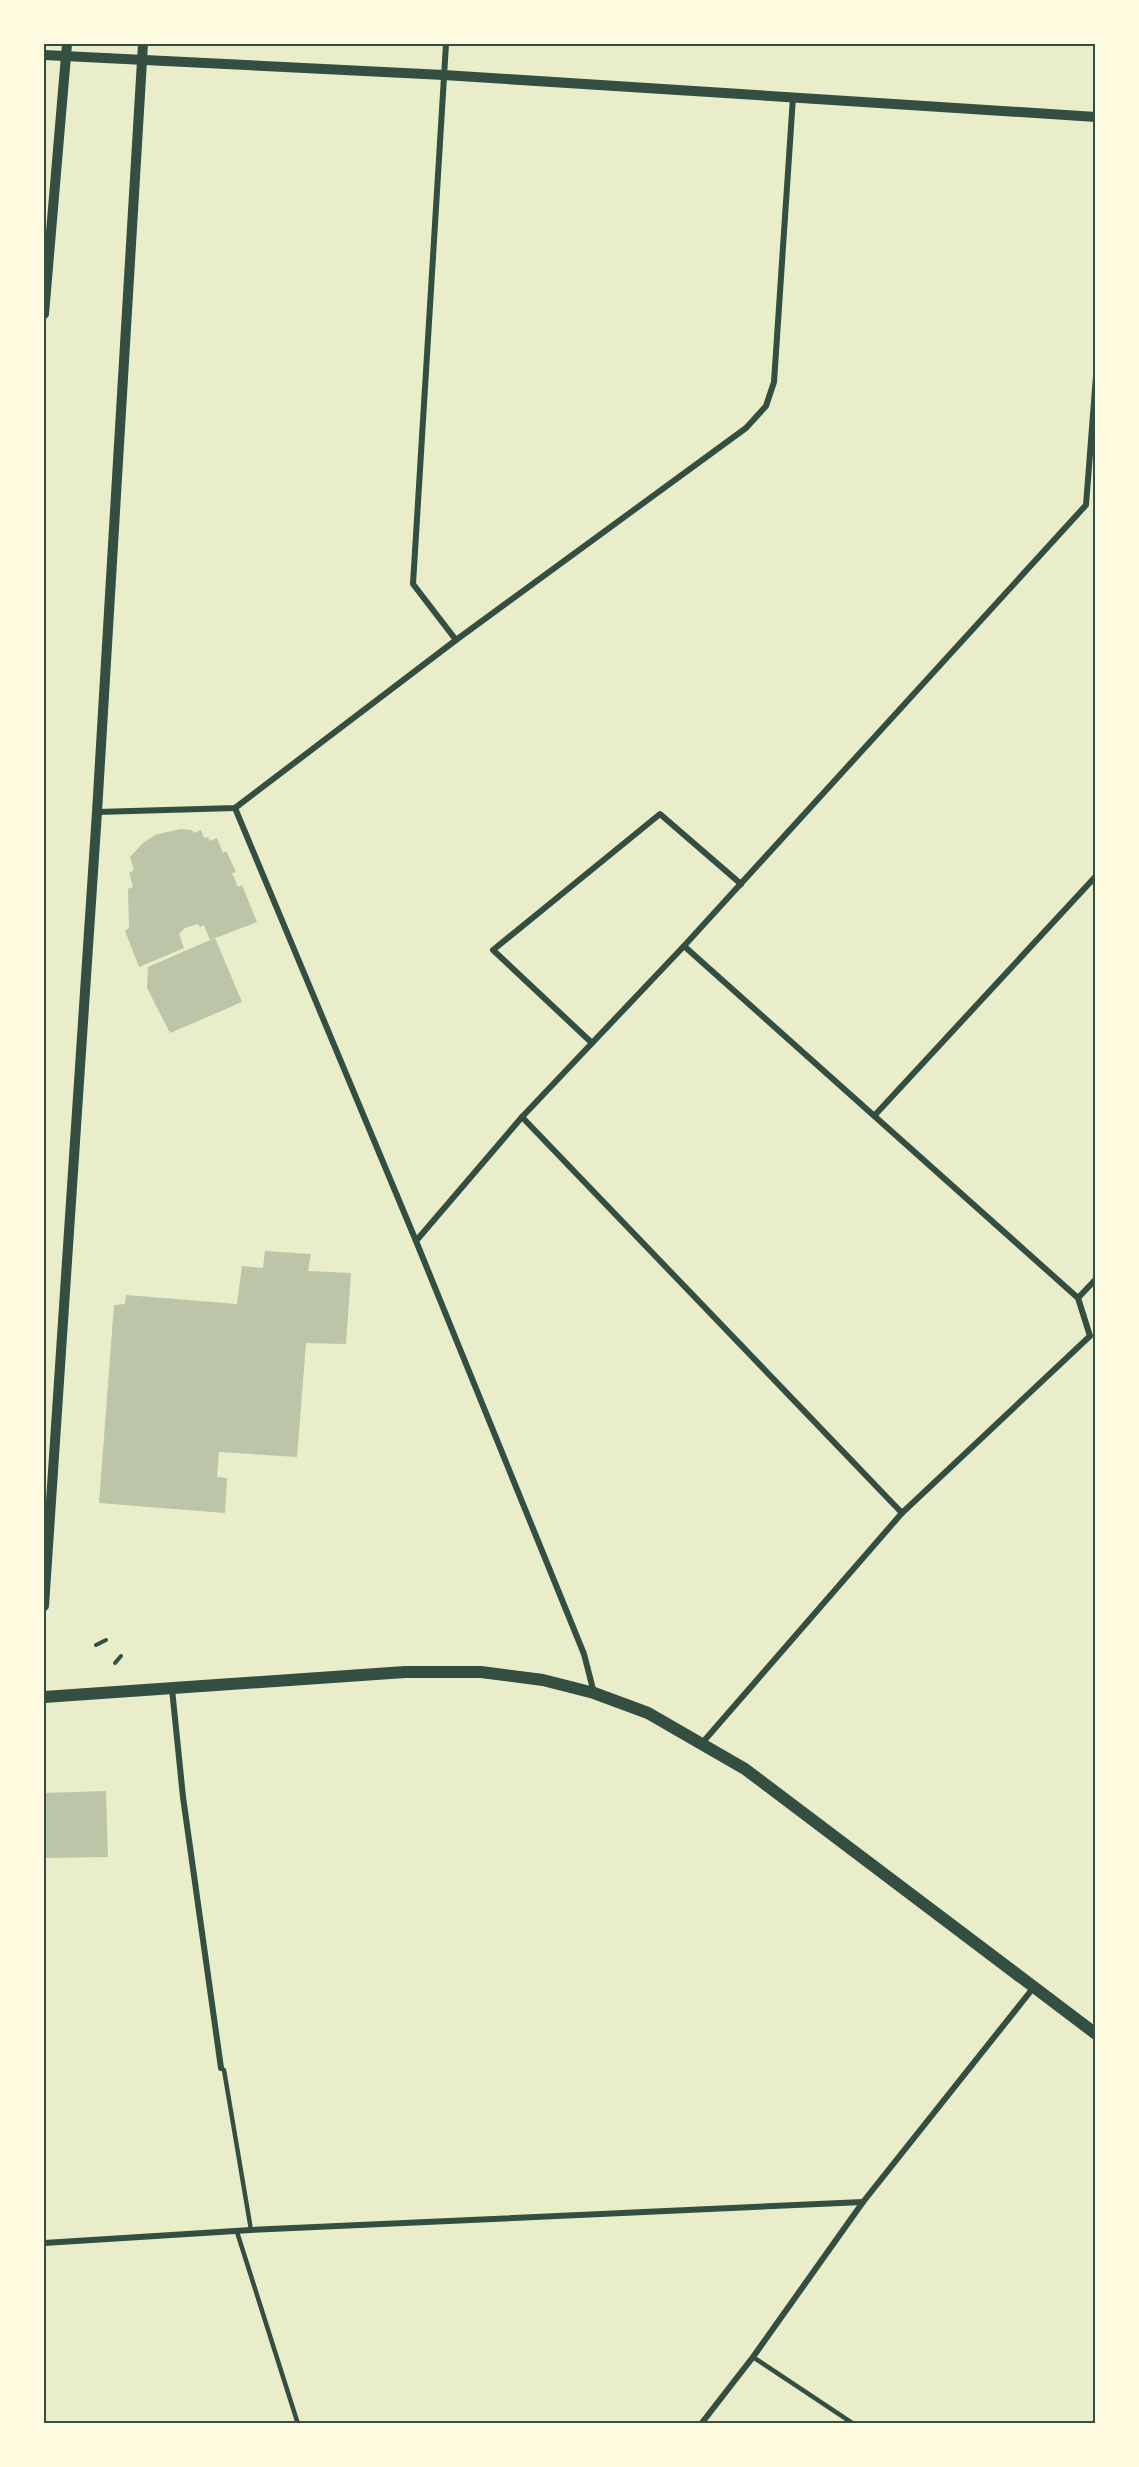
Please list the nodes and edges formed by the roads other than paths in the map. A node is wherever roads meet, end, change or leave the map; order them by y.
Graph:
1 (67, 44) edge
2 (143, 44) edge
3 (446, 44) edge
4 (44, 55) edge
5 (66, 57) junction
6 (142, 61) junction
7 (444, 75) junction
8 (793, 96) junction
9 (1095, 117) edge
10 (44, 314) edge
11 (1095, 376) edge
12 (1095, 383) edge
13 (456, 640) junction
14 (235, 808) junction
15 (97, 812) junction
16 (1095, 876) edge
17 (741, 884) junction
18 (684, 946) junction
19 (592, 1043) junction
20 (875, 1115) junction
21 (522, 1117) junction
22 (416, 1240) junction
23 (1095, 1280) edge
24 (1078, 1298) junction
25 (1093, 1338) edge
26 (902, 1513) junction
27 (44, 1606) edge
28 (172, 1689) junction
29 (594, 1693) junction
30 (44, 1697) edge
31 (703, 1742) junction
32 (1034, 1986) junction
33 (1095, 2034) edge
34 (221, 2068) joint
35 (863, 2202) junction
36 (250, 2230) junction
37 (237, 2232) junction
38 (44, 2243) edge
39 (753, 2356) junction
40 (298, 2424) edge
41 (701, 2424) edge
42 (854, 2424) edge

1 - 5 street
2 - 6 street
3 - 7 street
4 - 5 street
5 - 6 street
5 - 10 street
6 - 7 street
6 - 15 street
7 - 8 street
7 - 13 street
8 - 9 street
8 - 13 street
11 - 12 street
12 - 17 street
13 - 14 street
14 - 15 street
14 - 22 street
15 - 27 street
16 - 20 street
17 - 18 street
17 - 19 street
18 - 19 street
18 - 20 street
19 - 21 street
20 - 24 street
21 - 22 street
21 - 26 street
22 - 29 street
23 - 24 street
24 - 25 street
25 - 26 street
26 - 31 street
28 - 29 main road
28 - 30 main road
28 - 34 street
29 - 31 main road
31 - 32 main road
32 - 33 main road
32 - 35 street
34 - 36 lane
35 - 36 street
35 - 39 street
36 - 37 street
37 - 38 street
37 - 40 lane
39 - 41 street
39 - 42 lane

